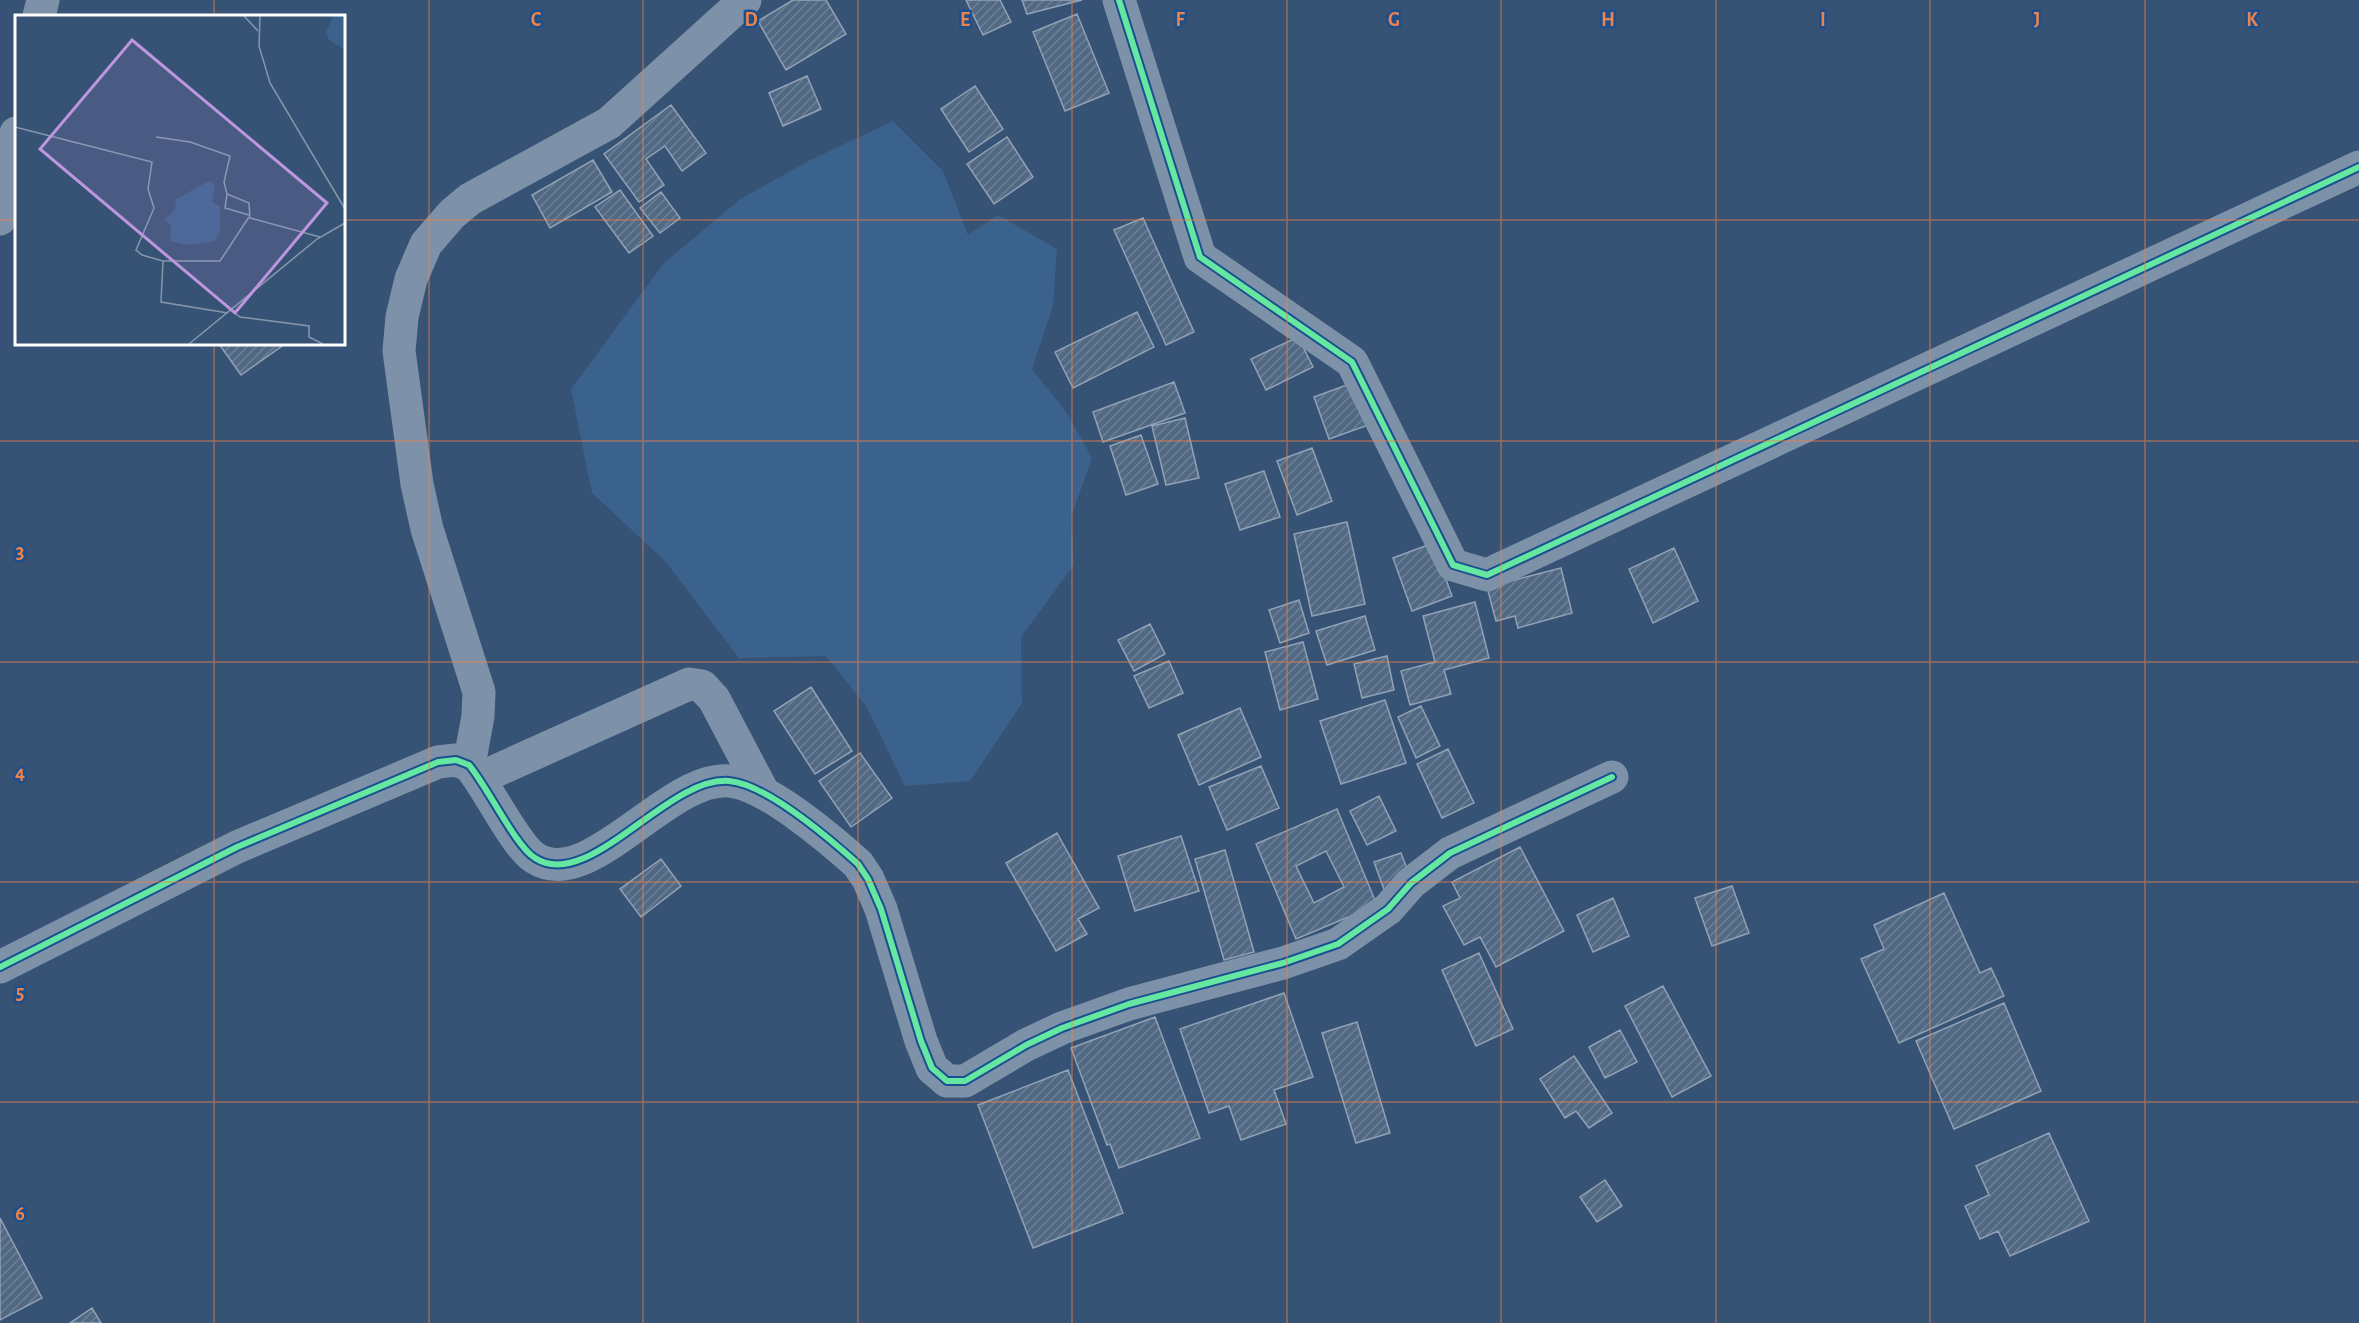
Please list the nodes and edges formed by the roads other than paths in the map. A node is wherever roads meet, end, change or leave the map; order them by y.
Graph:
1 (43, 0) edge
2 (745, 0) edge
3 (1119, 0) edge
4 (39, 15) edge
5 (15, 138) edge
6 (2359, 167) edge
7 (0, 219) edge
8 (475, 772) junction
9 (1612, 777) dead end
10 (762, 790) junction
11 (0, 967) edge

1 - 4 street
2 - 8 street
3 - 6 street
5 - 7 street
8 - 10 street
8 - 10 street
8 - 11 street
9 - 10 street

